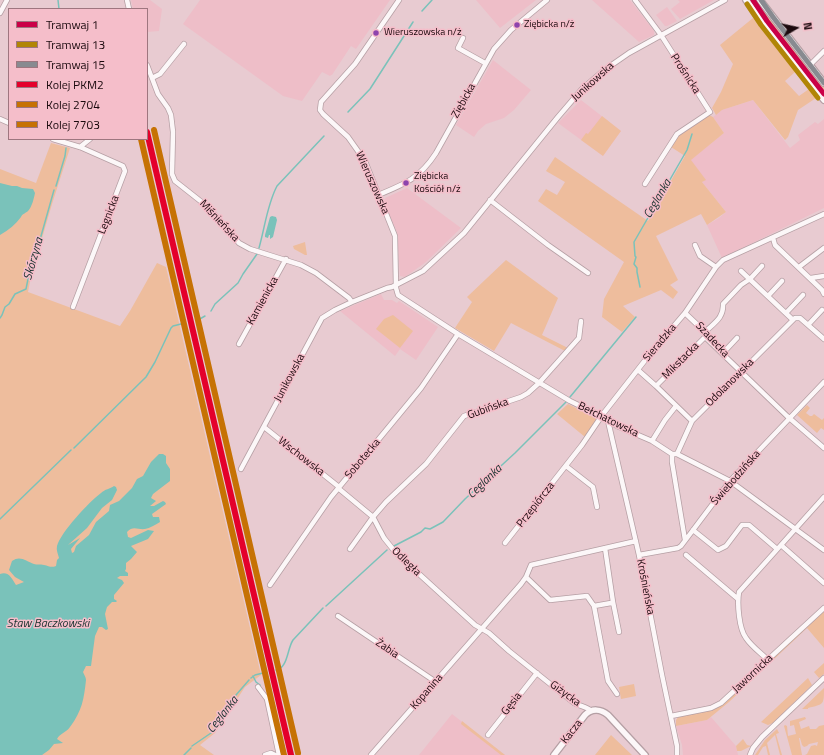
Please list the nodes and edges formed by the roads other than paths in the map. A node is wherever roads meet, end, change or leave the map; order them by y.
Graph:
1 (7, 0) edge
2 (399, 0) edge
3 (547, 0) edge
4 (635, 0) edge
5 (725, 0) edge
6 (746, 0) edge
7 (760, 0) edge
8 (0, 13) edge
9 (661, 35) junction
10 (463, 38) dead end
11 (184, 44) dead end
12 (824, 51) edge
13 (485, 64) junction
14 (810, 65) junction
15 (148, 68) edge
16 (152, 78) junction
17 (824, 83) edge
18 (824, 100) edge
19 (56, 140) edge
20 (89, 140) edge
21 (80, 147) junction
22 (645, 184) dead end
23 (378, 195) junction
24 (490, 200) junction
25 (824, 214) edge
26 (773, 238) junction
27 (695, 245) dead end
28 (824, 248) edge
29 (286, 259) junction
30 (762, 266) dead end
31 (716, 267) junction
32 (799, 267) junction
33 (741, 271) dead end
34 (588, 273) dead end
35 (824, 276) edge
36 (810, 278) junction
37 (750, 279) junction
38 (782, 281) dead end
39 (396, 285) junction
40 (824, 294) edge
41 (803, 295) dead end
42 (768, 296) junction
43 (352, 302) junction
44 (73, 307) dead end
45 (822, 310) dead end
46 (685, 313) junction
47 (786, 313) junction
48 (793, 320) junction
49 (582, 321) dead end
50 (808, 325) junction
51 (458, 334) junction
52 (705, 335) junction
53 (737, 338) dead end
54 (824, 339) edge
55 (239, 344) dead end
56 (723, 353) junction
57 (638, 370) junction
58 (742, 371) junction
59 (824, 382) edge
60 (539, 384) junction
61 (656, 386) junction
62 (676, 406) junction
63 (601, 416) junction
64 (789, 418) junction
65 (608, 421) junction
66 (692, 421) junction
67 (264, 427) junction
68 (652, 441) junction
69 (824, 448) edge
70 (674, 454) junction
71 (566, 466) junction
72 (242, 469) dead end
73 (730, 481) junction
74 (339, 487) junction
75 (824, 497) edge
76 (597, 507) dead end
77 (373, 517) junction
78 (794, 529) junction
79 (693, 530) junction
80 (685, 540) junction
81 (636, 541) junction
82 (506, 543) dead end
83 (781, 545) junction
84 (605, 548) junction
85 (350, 549) dead end
86 (777, 549) junction
87 (824, 550) edge
88 (639, 555) junction
89 (686, 555) dead end
90 (526, 577) junction
91 (824, 583) edge
92 (270, 585) dead end
93 (738, 599) junction
94 (613, 602) junction
95 (594, 606) junction
96 (824, 608) edge
97 (338, 616) dead end
98 (482, 629) junction
99 (619, 632) dead end
100 (768, 660) junction
101 (537, 673) junction
102 (824, 678) edge
103 (436, 682) junction
104 (258, 687) dead end
105 (617, 694) dead end
106 (591, 711) junction
107 (671, 716) junction
108 (488, 735) dead end
109 (265, 755) edge
110 (275, 755) edge
111 (280, 755) edge
112 (371, 755) edge
113 (554, 755) edge
114 (645, 755) edge
115 (677, 755) edge
116 (750, 755) edge

1 - 8 street
2 - 23 street, Wieruszowska
3 - 13 street, Ziębicka
4 - 9 street, Prośnicka
5 - 9 street, Junikowska
6 - 18 street
7 - 14 street
9 - 22 street, Prośnicka
9 - 24 street, Junikowska
10 - 13 street
11 - 16 street
12 - 14 street
13 - 23 street, Ziębicka
14 - 17 street
15 - 16 street, Miśnieńska
16 - 29 street, Miśnieńska
19 - 21 street, Legnicka
20 - 21 street
21 - 44 street, Legnicka
23 - 39 street, Wieruszowska
24 - 34 street
24 - 39 street, Junikowska
25 - 26 street, Sieradzka
26 - 31 street, Sieradzka
26 - 32 street
27 - 31 street
28 - 32 street
29 - 43 street, Miśnieńska
29 - 55 street, Kamienicka
30 - 37 street, Mikstacka
31 - 46 street, Sieradzka
32 - 36 street
33 - 37 street
35 - 36 street
36 - 40 street
37 - 42 street
37 - 52 street, Mikstacka
38 - 42 street
39 - 43 street
39 - 51 street, Bełchatowska
41 - 47 street
42 - 47 street
43 - 67 street, Junikowska
45 - 50 street
46 - 52 street, Szadecka
46 - 57 street, Sieradzka
47 - 48 street
48 - 50 street
48 - 58 street, Odolanowska
49 - 60 street, Gubińska
50 - 54 street
51 - 60 street, Bełchatowska
51 - 74 street, Sobotecka
52 - 56 street, Szadecka
52 - 61 street, Mikstacka
53 - 56 street
56 - 58 street, Szadecka
57 - 61 street
57 - 63 street, Sieradzka
58 - 64 street, Szadecka
58 - 66 street, Odolanowska
59 - 64 street, Świebodzińska
60 - 63 street, Bełchatowska
60 - 77 street, Gubińska
61 - 62 street
62 - 66 street
62 - 68 street
63 - 65 street, Bełchatowska
63 - 71 street, Przepiórcza
64 - 69 street, Szadecka
64 - 73 street, Świebodzińska
65 - 68 street, Bełchatowska
65 - 81 street, Krośnieńska
66 - 70 street, Odolanowska
67 - 72 street, Junikowska
67 - 74 street, Wschowska
68 - 70 street, Bełchatowska
70 - 73 street, Bełchatowska
70 - 80 street
71 - 76 street
71 - 82 street, Przepiórcza
73 - 78 street, Bełchatowska
73 - 79 street, Świebodzińska
74 - 77 street, Odległa
74 - 92 street, Sobotecka
75 - 78 street
77 - 85 street, Gubińska
77 - 98 street, Odległa
78 - 83 street
78 - 87 street, Bełchatowska
79 - 80 street, Świebodzińska
79 - 86 street
80 - 88 street, Świebodzińska
81 - 84 street
81 - 88 street, Krośnieńska
83 - 86 street
83 - 91 street
84 - 90 street
84 - 94 street
86 - 93 street
88 - 107 street, Krośnieńska
89 - 93 street
90 - 95 street
90 - 98 street
93 - 100 street
94 - 95 street
94 - 99 street
95 - 105 street
96 - 100 street, Jawornicka
97 - 103 street, Żabia
98 - 101 street, Giżycka
98 - 103 street, Kopanina
100 - 107 street, Jawornicka
101 - 106 street, Giżycka
101 - 108 street, Gęsia
102 - 116 street
103 - 112 street, Kopanina
104 - 111 street
106 - 113 street, Kacza
106 - 114 street, Giżycka
107 - 115 street, Krośnieńska
109 - 110 street

